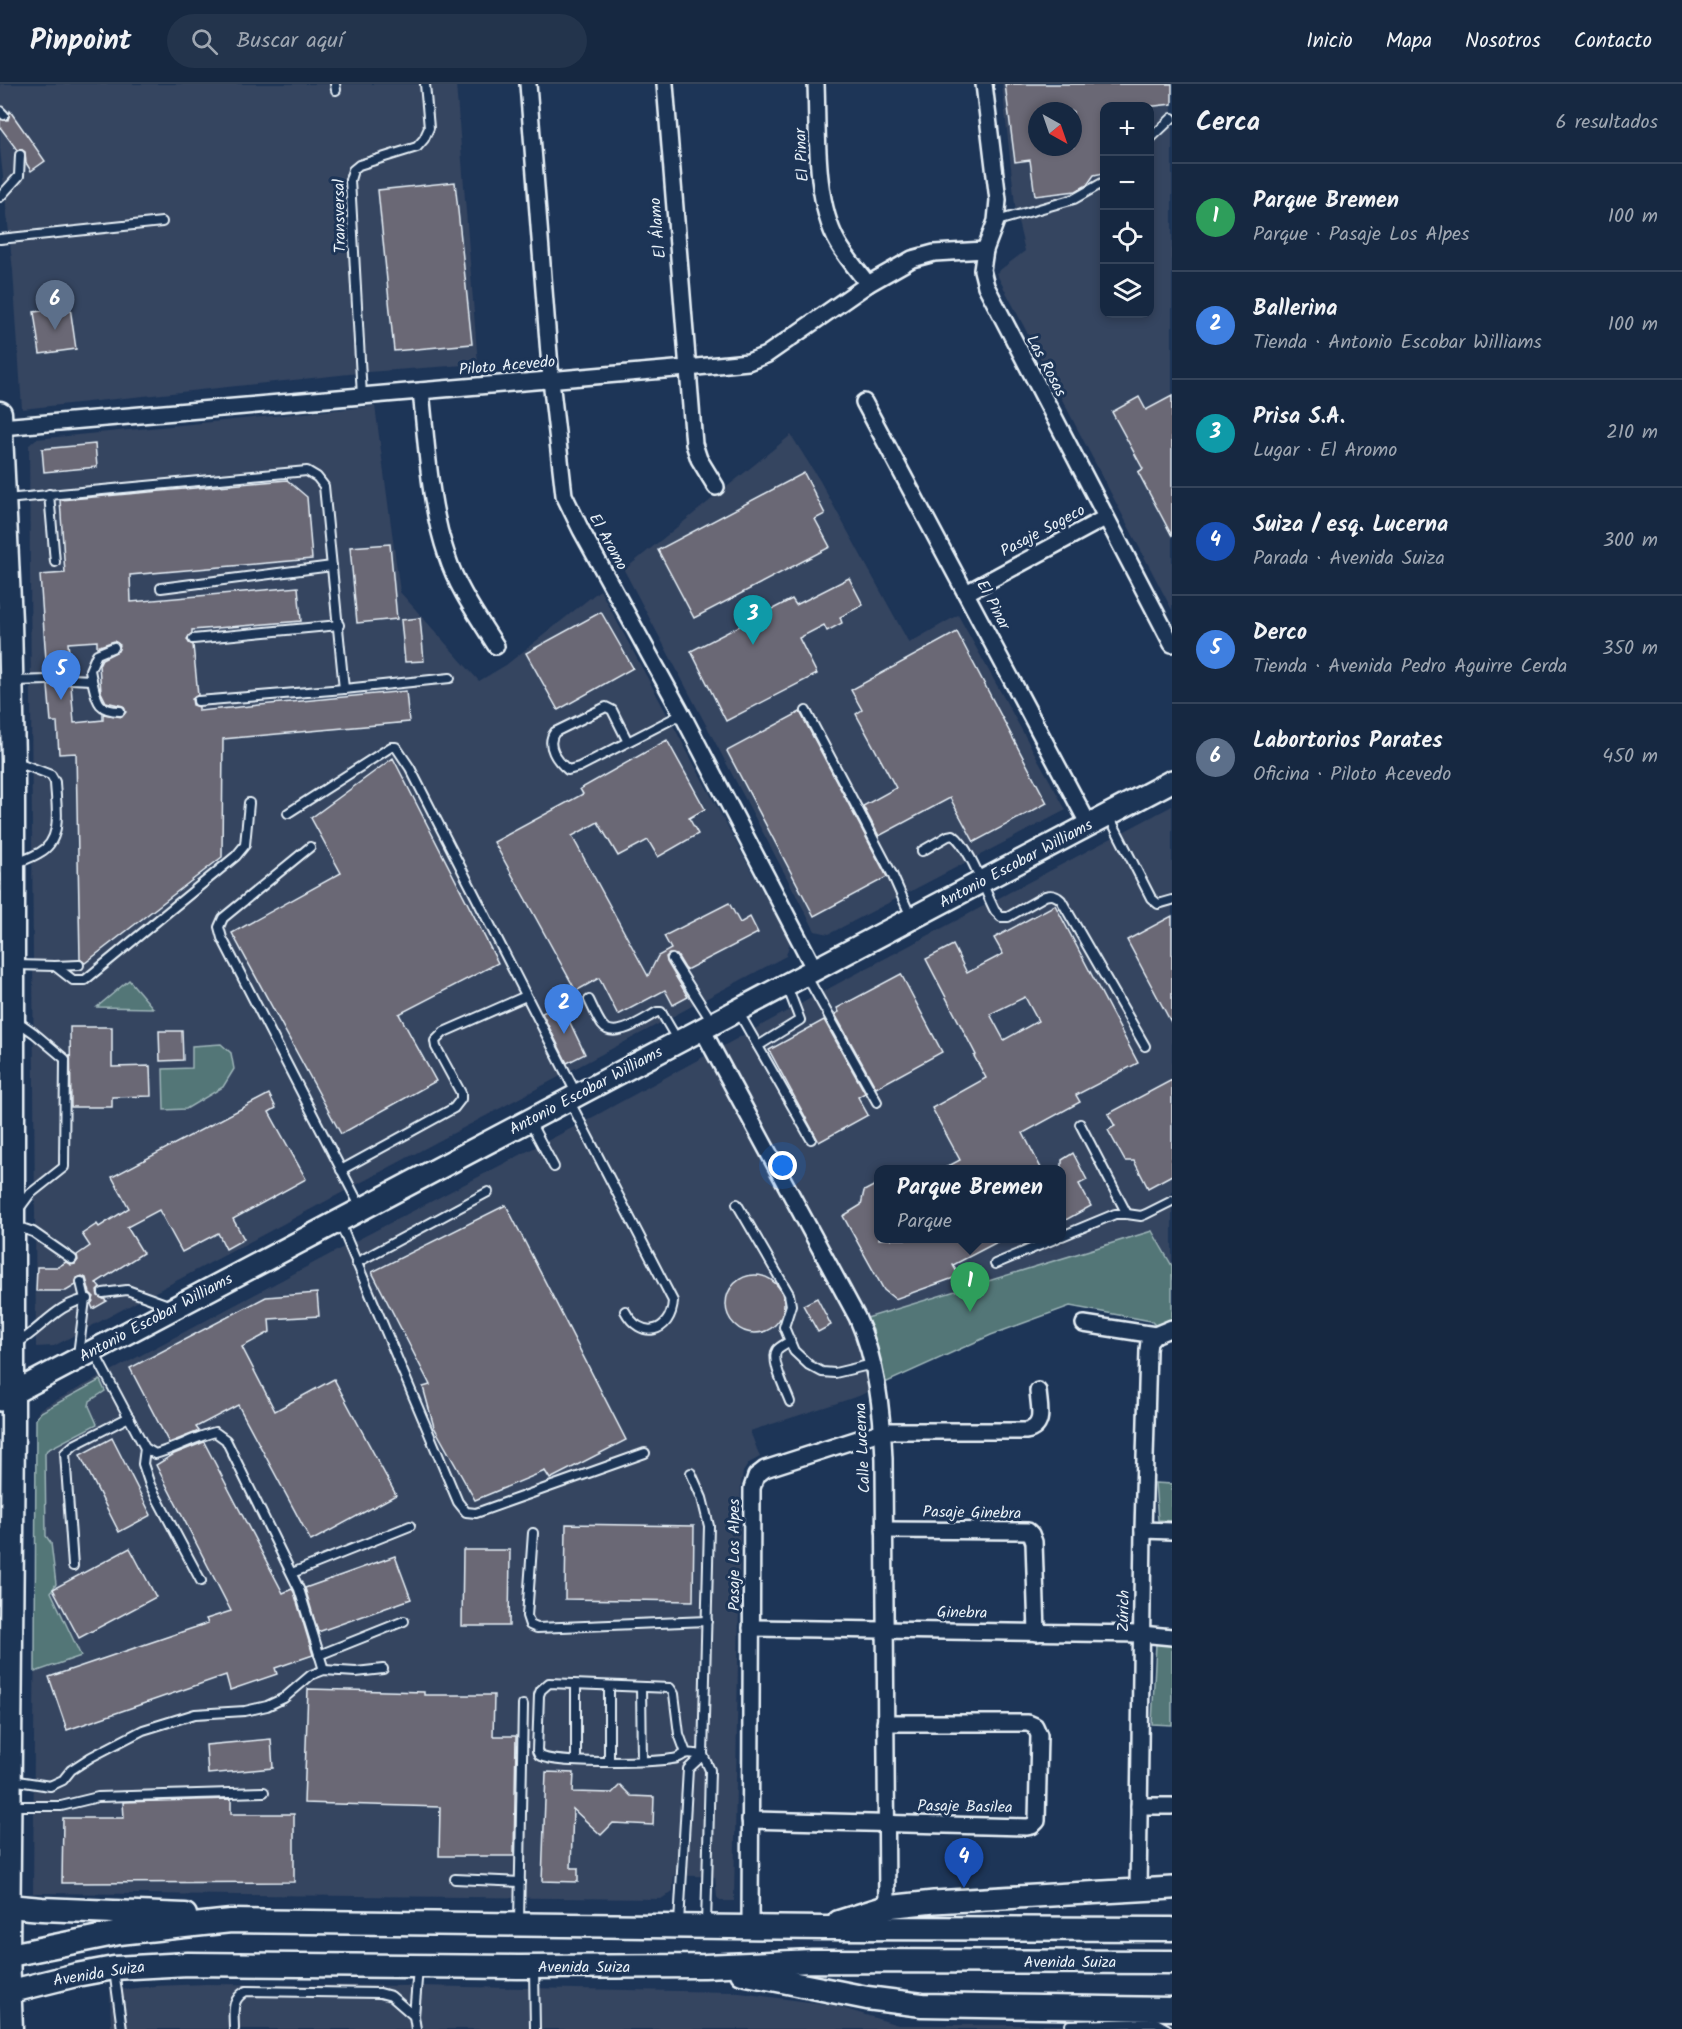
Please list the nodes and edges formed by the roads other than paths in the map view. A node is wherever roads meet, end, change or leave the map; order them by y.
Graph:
1 (424, 84) edge
2 (528, 84) edge
3 (665, 84) edge
4 (816, 84) edge
5 (984, 84) edge
6 (1172, 118) edge
7 (1154, 134) edge
8 (20, 155) dead end
9 (1100, 184) edge
10 (0, 197) edge
11 (996, 221) junction
12 (162, 222) dead end
13 (0, 239) edge
14 (985, 250) junction
15 (868, 284) junction
16 (687, 369) junction
17 (551, 380) junction
18 (421, 391) junction
19 (362, 396) junction
20 (864, 402) dead end
21 (1, 420) edge
22 (716, 487) dead end
23 (50, 494) junction
24 (5, 499) junction
25 (1105, 518) junction
26 (55, 562) dead end
27 (332, 566) junction
28 (161, 588) dead end
29 (966, 593) junction
30 (339, 625) junction
31 (193, 639) dead end
32 (1172, 644) edge
33 (495, 646) dead end
34 (114, 648) dead end
35 (450, 678) dead end
36 (71, 679) dead end
37 (48, 680) dead end
38 (92, 680) junction
39 (11, 681) junction
40 (344, 689) junction
41 (198, 701) dead end
42 (120, 711) dead end
43 (806, 711) dead end
44 (682, 714) junction
45 (628, 742) junction
46 (13, 760) junction
47 (1172, 781) edge
48 (249, 803) dead end
49 (288, 813) dead end
50 (1099, 820) junction
51 (310, 847) dead end
52 (922, 851) dead end
53 (13, 864) junction
54 (982, 882) junction
55 (1172, 900) edge
56 (912, 918) junction
57 (672, 959) dead end
58 (13, 965) junction
59 (79, 965) dead end
60 (55, 966) junction
61 (811, 972) junction
62 (786, 985) junction
63 (526, 996) junction
64 (589, 1000) dead end
65 (738, 1011) junction
66 (13, 1018) junction
67 (707, 1027) junction
68 (678, 1042) junction
69 (758, 1046) junction
70 (1145, 1046) dead end
71 (573, 1098) junction
72 (877, 1102) dead end
73 (530, 1120) junction
74 (1080, 1124) dead end
75 (811, 1139) dead end
76 (554, 1167) dead end
77 (341, 1170) junction
78 (488, 1192) dead end
79 (1172, 1200) edge
80 (737, 1204) dead end
81 (361, 1209) junction
82 (1127, 1214) junction
83 (13, 1221) junction
84 (339, 1221) junction
85 (1066, 1234) edge
86 (1047, 1243) edge
87 (72, 1259) dead end
88 (356, 1263) junction
89 (995, 1264) dead end
90 (81, 1282) dead end
91 (103, 1293) dead end
92 (86, 1299) junction
93 (176, 1307) junction
94 (625, 1311) dead end
95 (1084, 1324) dead end
96 (1172, 1328) edge
97 (1155, 1335) junction
98 (790, 1341) junction
99 (12, 1347) junction
100 (85, 1355) junction
101 (873, 1364) junction
102 (1038, 1391) dead end
103 (6, 1397) edge
104 (790, 1402) dead end
105 (129, 1417) junction
106 (883, 1431) junction
107 (145, 1448) junction
108 (645, 1454) dead end
109 (691, 1473) dead end
110 (410, 1526) dead end
111 (884, 1530) junction
112 (1143, 1530) junction
113 (1172, 1531) edge
114 (533, 1533) dead end
115 (73, 1566) dead end
116 (292, 1574) junction
117 (201, 1581) dead end
118 (404, 1621) dead end
119 (707, 1622) junction
120 (751, 1628) junction
121 (884, 1630) junction
122 (1037, 1633) junction
123 (1142, 1634) junction
124 (1172, 1637) edge
125 (319, 1654) junction
126 (383, 1669) dead end
127 (324, 1670) junction
128 (576, 1685) junction
129 (609, 1687) junction
130 (641, 1687) junction
131 (524, 1705) dead end
132 (885, 1723) junction
133 (686, 1753) junction
134 (703, 1755) junction
135 (576, 1761) junction
136 (609, 1761) junction
137 (642, 1761) junction
138 (10, 1780) junction
139 (264, 1792) dead end
140 (10, 1806) junction
141 (1139, 1806) junction
142 (1172, 1806) edge
143 (750, 1820) junction
144 (886, 1823) junction
145 (455, 1879) dead end
146 (520, 1882) junction
147 (1172, 1888) edge
148 (1138, 1890) junction
149 (8, 1906) junction
150 (887, 1907) junction
151 (231, 1921) junction
152 (519, 1924) junction
153 (679, 1926) junction
154 (706, 1926) junction
155 (750, 1927) junction
156 (824, 1928) junction
157 (1172, 1929) edge
158 (4, 1956) edge
159 (1172, 1962) edge
160 (418, 1966) junction
161 (705, 1966) junction
162 (534, 1967) junction
163 (114, 1968) junction
164 (4, 1993) edge
165 (1172, 2009) edge
166 (414, 2016) junction
167 (1070, 2025) dead end
168 (11, 2029) edge
169 (122, 2029) edge
170 (234, 2029) edge
171 (416, 2029) edge
172 (535, 2029) edge
173 (1167, 2029) edge

1 - 19 lane, Transversal
2 - 17 street, El Aromo
3 - 16 street, El Álamo
4 - 15 street, El Pinar
5 - 11 street, Las Rosas
6 - 7 lane
8 - 10 lane
9 - 11 lane
11 - 14 street, Las Rosas
12 - 13 lane
14 - 15 street, Piloto Acevedo
14 - 25 street, Las Rosas
15 - 16 street, Piloto Acevedo
16 - 17 street, Piloto Acevedo
16 - 22 street, El Álamo
17 - 18 street, Piloto Acevedo
17 - 44 street, El Aromo
18 - 19 street, Piloto Acevedo
18 - 33 street
19 - 21 street, Piloto Acevedo
20 - 29 street, El Pinar
21 - 24 main road
23 - 24 lane
23 - 26 lane
23 - 27 lane
24 - 39 main road
25 - 29 street, Pasaje Sogeco
25 - 32 street, Las Rosas
27 - 28 lane
27 - 30 lane
29 - 50 street, El Pinar
30 - 31 lane
30 - 40 lane
34 - 38 lane
35 - 40 lane
36 - 38 lane
37 - 39 lane
38 - 42 lane
39 - 46 main road
40 - 41 lane
43 - 56 lane
44 - 45 lane
44 - 61 street, El Aromo
45 - 45 lane
46 - 53 main road
46 - 53 lane
47 - 50 street, Antonio Escobar Williams
48 - 60 lane
49 - 63 lane
50 - 54 street, Antonio Escobar Williams
50 - 55 lane
51 - 77 lane
52 - 54 lane
53 - 58 main road
54 - 56 street, Antonio Escobar Williams
54 - 70 lane
56 - 61 street, Antonio Escobar Williams
57 - 67 lane
58 - 60 lane
58 - 66 main road
59 - 60 lane
61 - 62 street, Antonio Escobar Williams
61 - 72 lane
62 - 65 street, Antonio Escobar Williams
62 - 69 lane
63 - 71 lane
63 - 77 lane
64 - 68 lane
65 - 67 street, Antonio Escobar Williams
65 - 69 lane
66 - 83 main road
66 - 83 lane
67 - 68 street, Antonio Escobar Williams
67 - 101 street, Calle Lucerna
68 - 71 street, Antonio Escobar Williams
69 - 75 lane
71 - 73 street, Antonio Escobar Williams
71 - 94 lane
73 - 76 lane
73 - 81 street, Antonio Escobar Williams
74 - 82 lane
77 - 81 lane
78 - 88 lane
79 - 82 lane
80 - 98 lane
81 - 84 street, Antonio Escobar Williams
82 - 85 lane
83 - 87 lane
83 - 99 main road
84 - 88 lane
84 - 93 street, Antonio Escobar Williams
86 - 89 lane
88 - 108 lane
90 - 92 lane
91 - 93 lane
92 - 99 lane
92 - 100 lane
93 - 100 street, Antonio Escobar Williams
95 - 97 street
96 - 97 street
97 - 112 street, Zúrich
98 - 101 lane
98 - 104 lane
99 - 103 main road
100 - 103 street, Antonio Escobar Williams
100 - 105 lane
101 - 106 street, Calle Lucerna
102 - 106 street, Pasaje Los Alpes
103 - 138 main road
105 - 107 lane
105 - 115 lane
106 - 111 street, Calle Lucerna
106 - 120 street, Pasaje Los Alpes
107 - 116 lane
107 - 117 lane
109 - 119 lane
110 - 116 lane
111 - 121 street, Calle Lucerna
111 - 122 street, Pasaje Ginebra
112 - 113 street
112 - 123 street, Zúrich
114 - 119 lane
116 - 125 lane
118 - 125 lane
119 - 134 lane
120 - 121 street, Ginebra
120 - 143 street, Pasaje Los Alpes
121 - 122 street, Ginebra
121 - 132 street, Calle Lucerna
122 - 123 street, Ginebra
123 - 124 street, Ginebra
123 - 141 street, Zúrich
125 - 127 lane
126 - 127 lane
127 - 138 lane
128 - 129 lane
128 - 135 lane
128 - 135 lane
129 - 130 lane
129 - 136 lane
130 - 133 lane
130 - 137 lane
131 - 146 lane
132 - 144 street, Calle Lucerna
132 - 144 street, Pasaje Basilea
133 - 134 lane
133 - 137 lane
134 - 153 lane
134 - 154 lane
135 - 136 lane
136 - 137 lane
138 - 140 main road
139 - 140 lane
140 - 149 main road
141 - 142 street
141 - 148 street, Zúrich
143 - 144 street, Pasaje Basilea
143 - 155 street, Pasaje Los Alpes
144 - 150 street, Calle Lucerna
145 - 146 lane
146 - 152 lane
147 - 148 street
148 - 150 street
149 - 151 main road
149 - 158 main road
150 - 156 main road
151 - 152 main road, Avenida Suiza
151 - 158 main road, Avenida Suiza
152 - 153 main road, Avenida Suiza
153 - 154 main road, Avenida Suiza
154 - 155 main road, Avenida Suiza
155 - 156 main road, Avenida Suiza
156 - 157 main road, Avenida Suiza
158 - 164 main road
159 - 161 main road, Avenida Suiza
160 - 162 main road, Avenida Suiza
160 - 163 main road, Avenida Suiza
160 - 166 lane
161 - 162 main road, Avenida Suiza
161 - 165 main road
162 - 172 lane
163 - 164 main road, Avenida Suiza
163 - 169 lane
164 - 168 main road
166 - 170 lane
166 - 171 lane
167 - 173 lane

